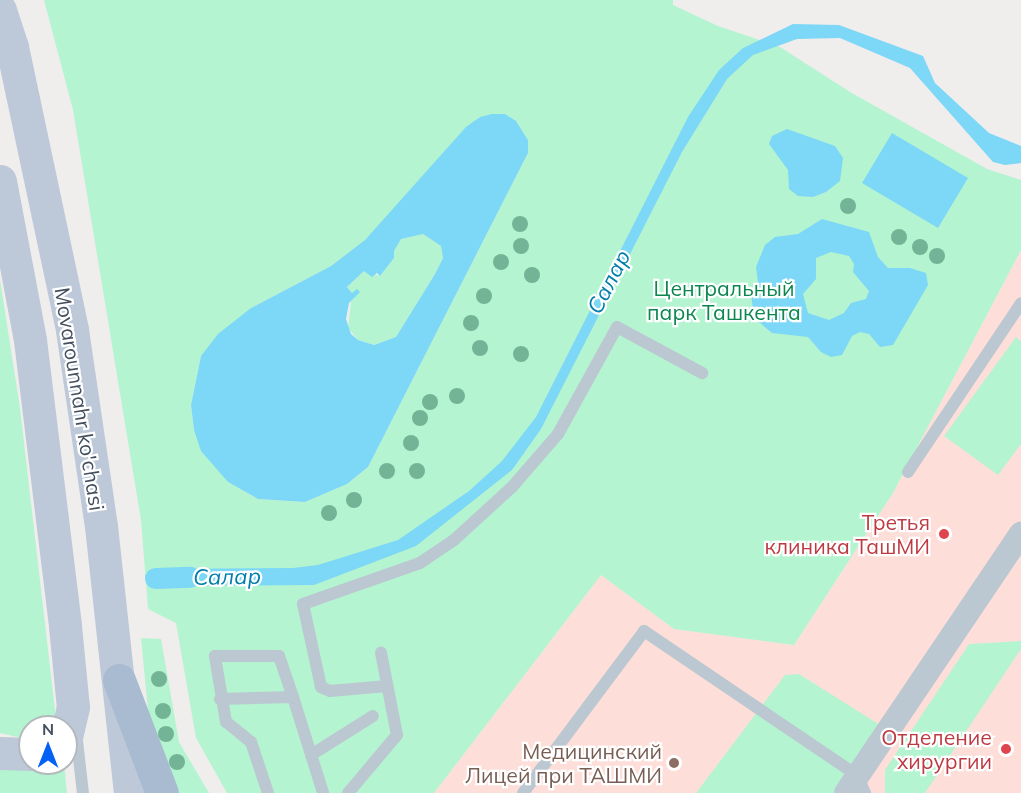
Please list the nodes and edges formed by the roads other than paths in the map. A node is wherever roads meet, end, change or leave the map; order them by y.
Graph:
1 (0, 10) edge
2 (0, 181) edge
3 (1021, 303) edge
4 (702, 373) dead end
5 (908, 471) dead end
6 (1021, 534) edge
7 (381, 653) dead end
8 (119, 680) junction
9 (387, 686) junction
10 (293, 697) junction
11 (220, 699) junction
12 (70, 715) edge
13 (373, 716) dead end
14 (0, 753) edge
15 (18, 754) edge
16 (311, 755) junction
17 (78, 766) edge
18 (856, 787) edge
19 (83, 793) edge
20 (130, 793) edge
21 (162, 793) edge
22 (268, 793) edge
23 (323, 793) edge
24 (348, 793) edge
25 (523, 793) edge

1 - 8 street, Movarounnahr ko'chasi
2 - 12 street, Movarounnahr ko'chasi
3 - 5 lane
4 - 9 lane
6 - 18 street
7 - 9 lane
8 - 20 street, Movarounnahr ko'chasi
8 - 21 main road
9 - 24 lane
10 - 11 lane
10 - 11 lane
10 - 16 lane
11 - 22 lane
13 - 16 lane
14 - 15 street
16 - 23 lane
17 - 19 lane, Movarounnahr ko'chasi
18 - 25 lane

